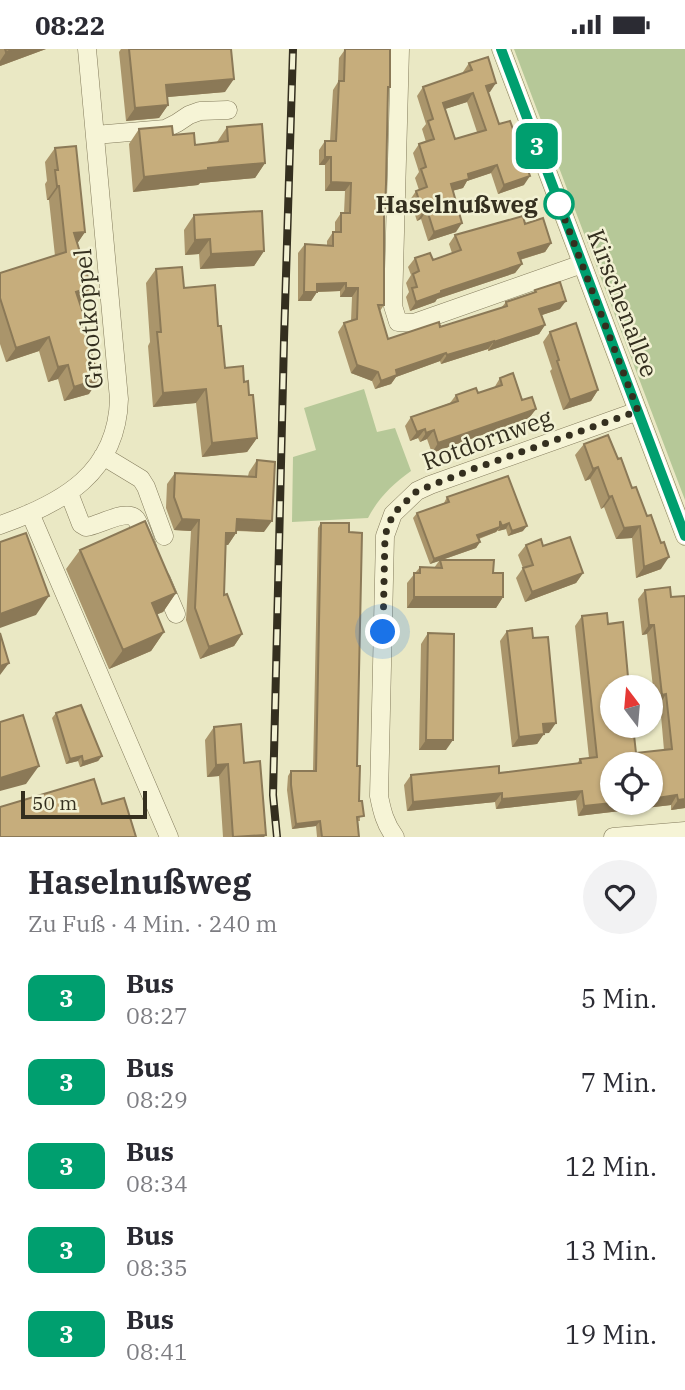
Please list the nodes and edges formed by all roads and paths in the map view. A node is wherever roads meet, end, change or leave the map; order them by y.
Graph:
1 (87, 49) edge
2 (400, 49) edge
3 (501, 49) edge
4 (228, 110) dead end
5 (96, 135) junction
6 (582, 264) junction
7 (638, 411) junction
8 (103, 456) junction
9 (69, 493) junction
10 (30, 513) junction
11 (0, 525) edge
12 (164, 536) dead end
13 (685, 536) edge
14 (176, 614) dead end
15 (685, 831) edge
16 (169, 837) edge
17 (395, 837) edge
18 (613, 837) edge

1 - 5 street, Grootkoppel
2 - 6 street
3 - 6 street, Kirschenallee
4 - 5 street
5 - 8 street, Grootkoppel
6 - 7 street, Kirschenallee
7 - 13 street, Kirschenallee
7 - 17 street, Rotdornweg
8 - 9 street, Grootkoppel
8 - 12 street
9 - 10 street, Grootkoppel
9 - 14 street
10 - 11 street, Grootkoppel
10 - 16 street
15 - 18 street

